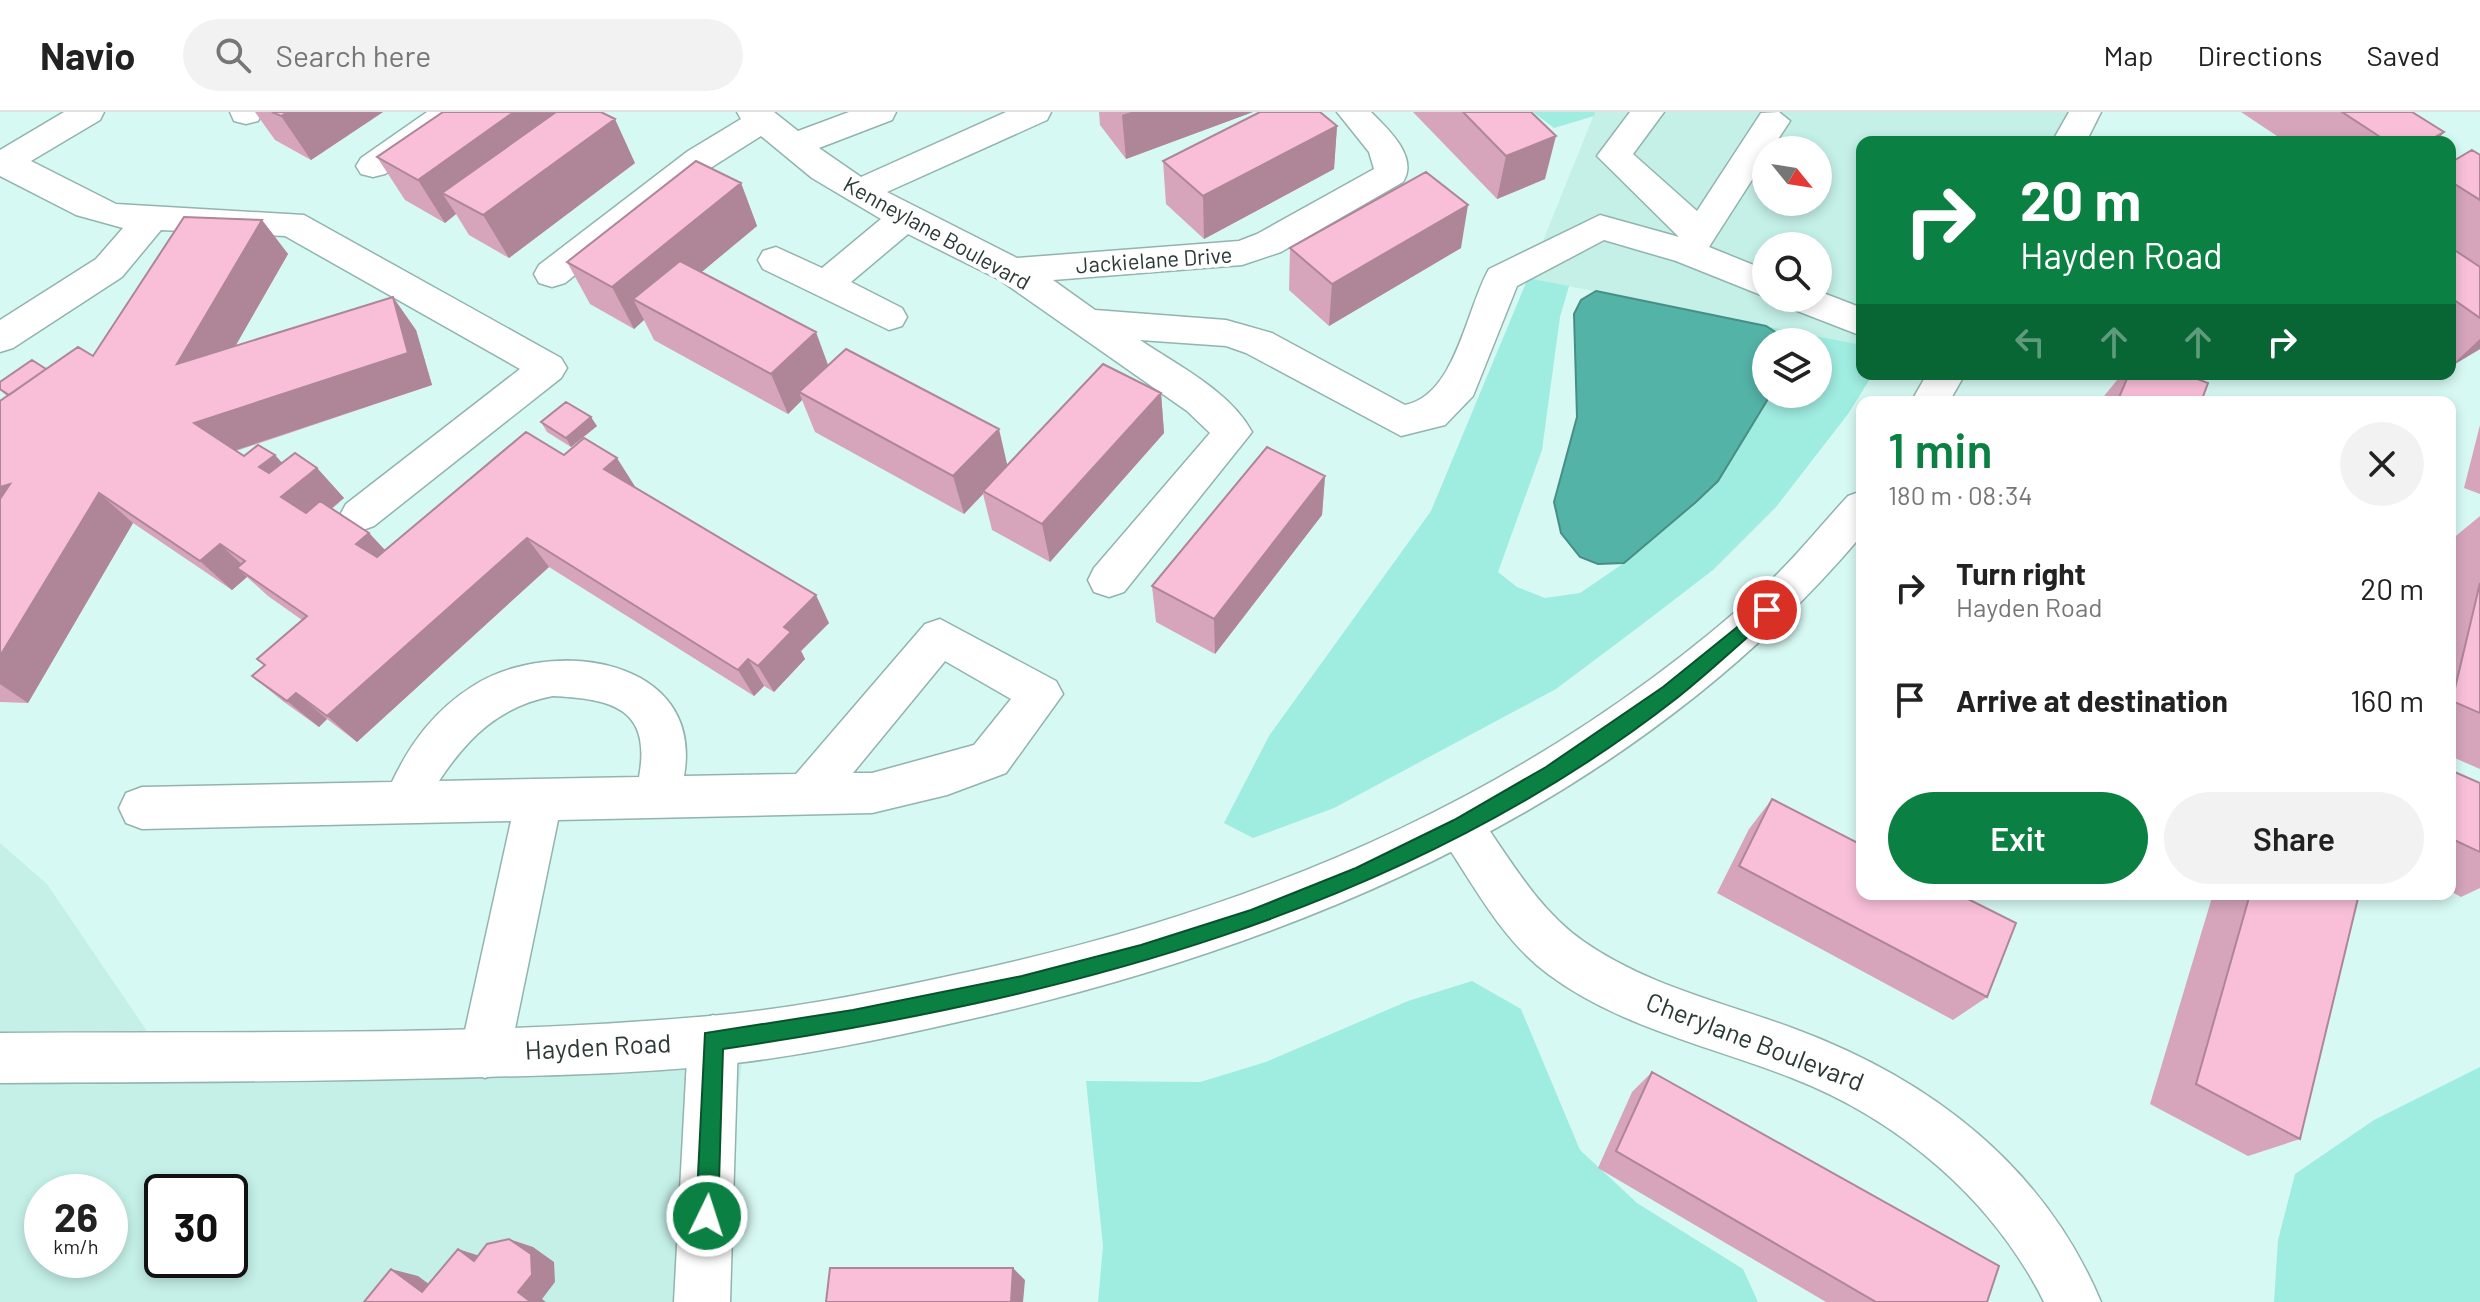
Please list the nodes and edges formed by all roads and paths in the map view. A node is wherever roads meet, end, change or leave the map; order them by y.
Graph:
1 (88, 112) edge
2 (449, 112) edge
3 (880, 112) edge
4 (1035, 112) edge
5 (1353, 112) edge
6 (1648, 112) edge
7 (2085, 112) edge
8 (1769, 115) edge
9 (757, 116) edge
10 (2072, 136) edge
11 (792, 146) junction
12 (3, 163) edge
13 (373, 166) dead end
14 (859, 191) junction
15 (152, 218) junction
16 (905, 218) junction
17 (202, 220) junction
18 (1694, 243) junction
19 (178, 255) edge
20 (776, 260) dead end
21 (1013, 271) junction
22 (552, 274) dead end
23 (1752, 276) edge
24 (825, 285) junction
25 (1832, 311) edge
26 (889, 317) dead end
27 (1856, 321) edge
28 (1084, 322) junction
29 (0, 338) edge
30 (1856, 514) edge
31 (360, 515) dead end
32 (1109, 580) dead end
33 (807, 794) junction
34 (658, 797) junction
35 (539, 800) junction
36 (406, 802) junction
37 (142, 808) dead end
38 (1460, 826) junction
39 (713, 1040) junction
40 (485, 1053) junction
41 (0, 1058) edge
42 (702, 1302) edge
43 (2073, 1302) edge

1 - 12 street
2 - 13 street
3 - 11 street
4 - 14 street
5 - 21 street, Jackielane Drive
6 - 18 street
7 - 10 street
8 - 18 street
9 - 11 street, Kenneylane Boulevard
9 - 22 street
11 - 14 street, Kenneylane Boulevard
12 - 15 street
14 - 16 street, Kenneylane Boulevard
15 - 17 street
15 - 29 street
16 - 21 street, Kenneylane Boulevard
16 - 24 street
17 - 19 street
17 - 31 street
18 - 23 street
18 - 28 street
20 - 24 street
21 - 28 street, Kenneylane Boulevard
24 - 26 street
25 - 27 street
28 - 32 street, Kenneylane Boulevard
30 - 38 street, Hayden Road
33 - 33 street
33 - 34 street
34 - 35 street
34 - 36 street
35 - 36 street
35 - 40 street
36 - 37 street
38 - 39 street, Hayden Road
38 - 43 street, Cherylane Boulevard
39 - 40 street, Hayden Road
39 - 42 street
40 - 41 street, Hayden Road

